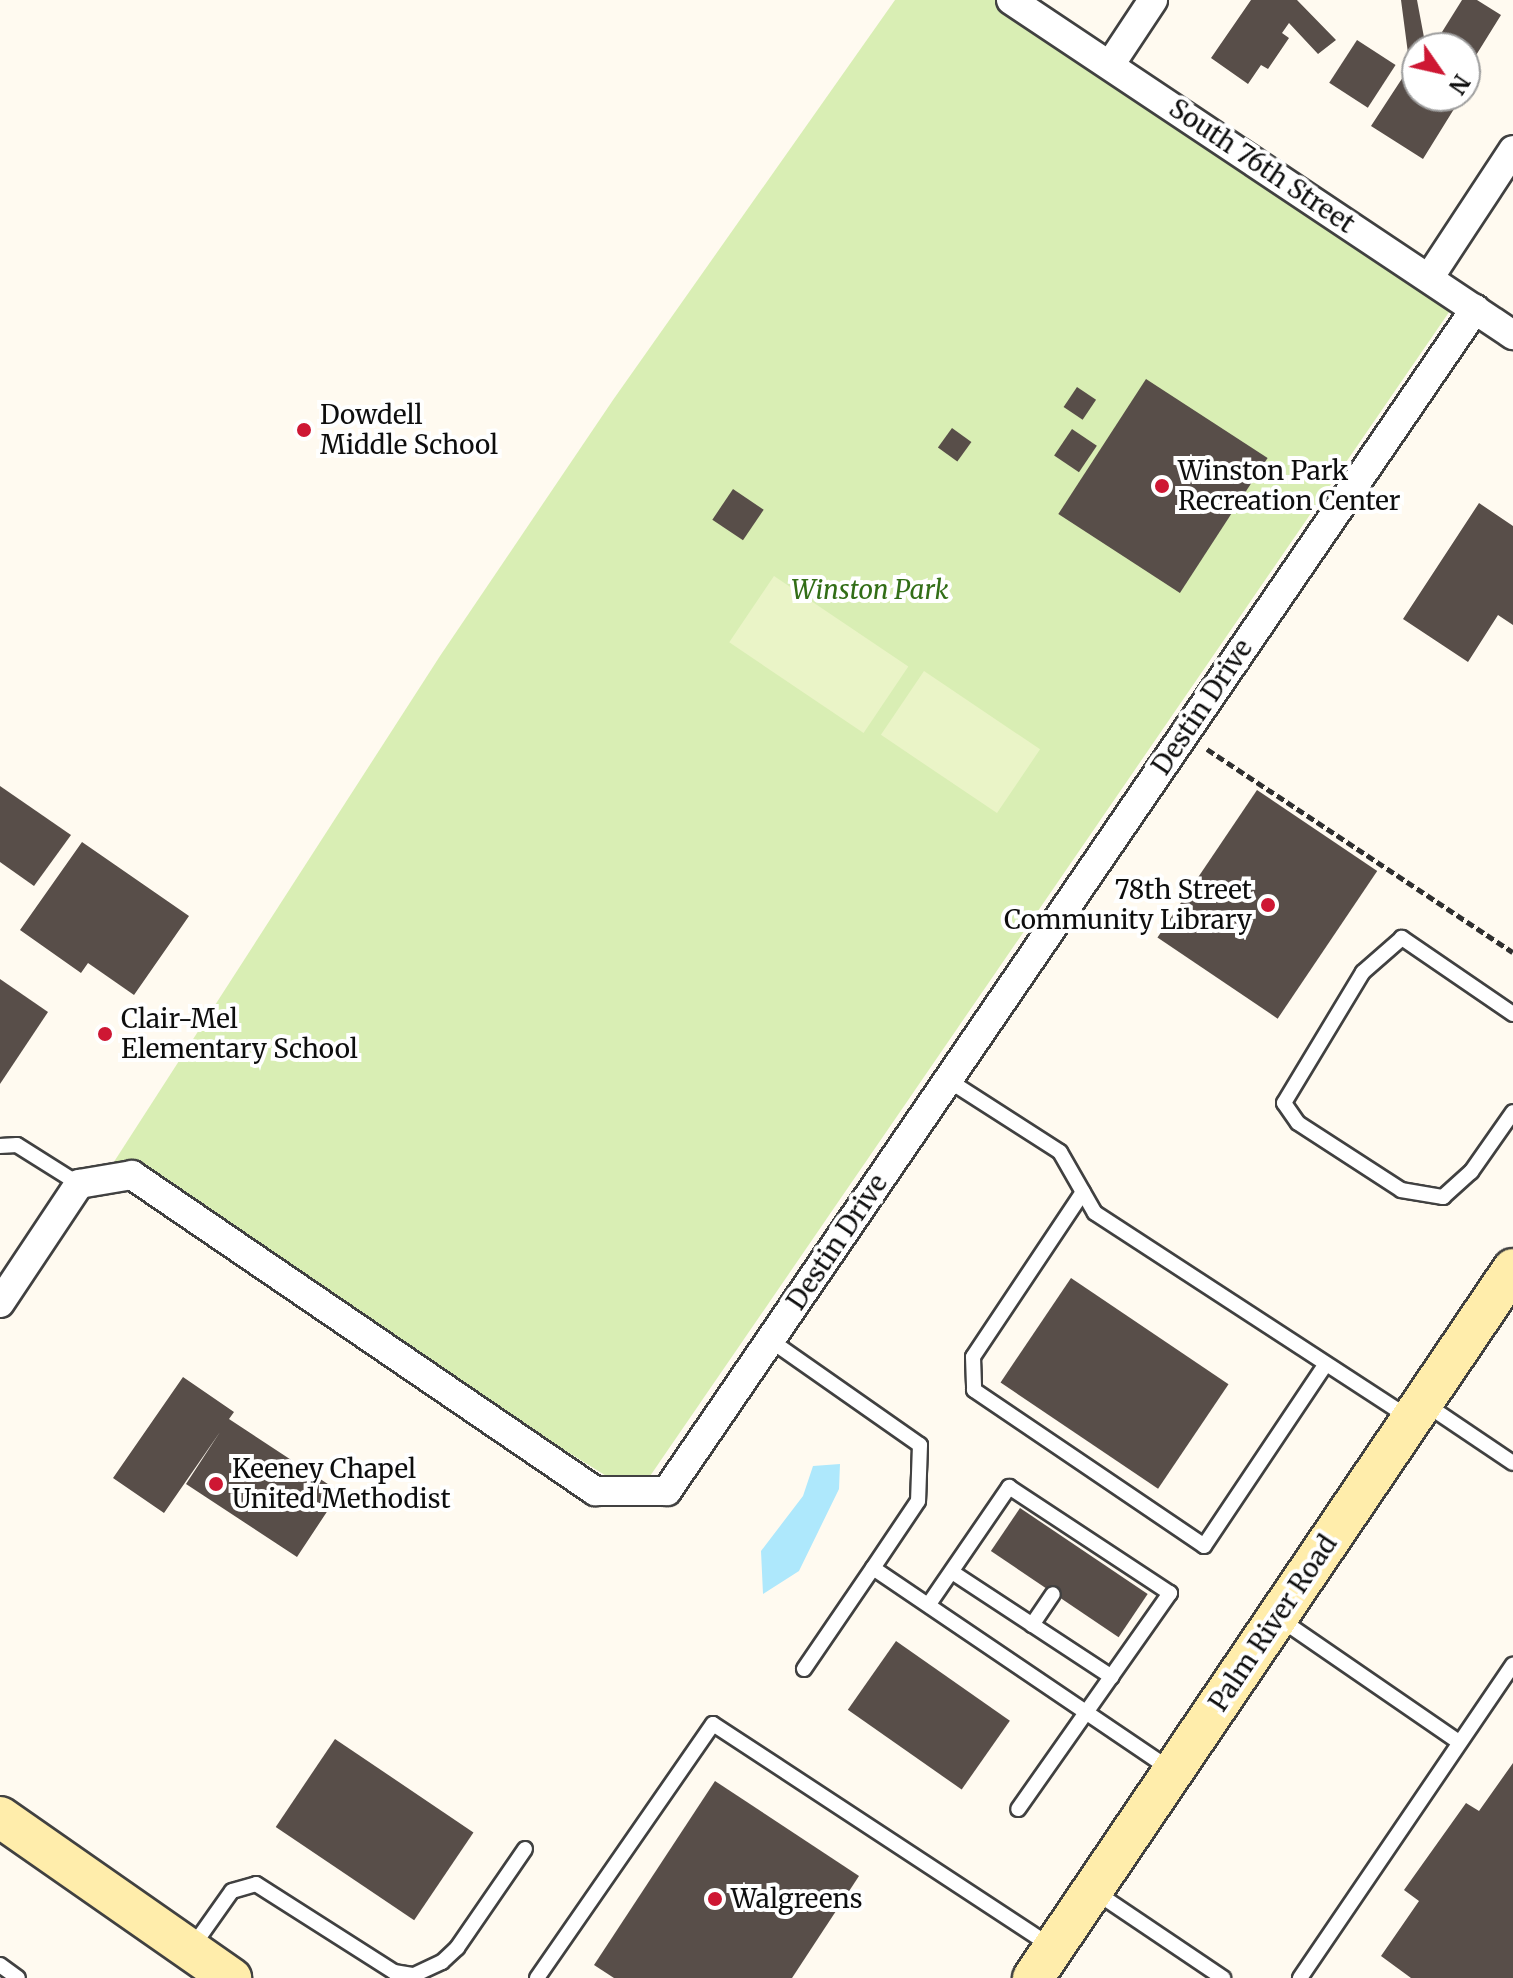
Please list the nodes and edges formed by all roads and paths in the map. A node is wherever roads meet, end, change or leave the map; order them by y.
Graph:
1 (1011, 0) edge
2 (1153, 0) edge
3 (1110, 65) junction
4 (1513, 150) edge
5 (1429, 278) junction
6 (1475, 309) junction
7 (1513, 335) edge
8 (1184, 734) junction
9 (1513, 952) edge
10 (1513, 1014) edge
11 (948, 1080) junction
12 (1513, 1112) edge
13 (1509, 1132) edge
14 (0, 1146) edge
15 (79, 1184) junction
16 (1083, 1192) junction
17 (1513, 1269) edge
18 (0, 1303) edge
19 (770, 1340) junction
20 (1326, 1364) junction
21 (1417, 1411) junction
22 (1513, 1463) edge
23 (873, 1568) junction
24 (952, 1572) junction
25 (1053, 1594) dead end
26 (929, 1604) junction
27 (1277, 1617) junction
28 (1032, 1625) junction
29 (1513, 1664) edge
30 (804, 1669) dead end
31 (1112, 1677) junction
32 (1087, 1712) junction
33 (1459, 1742) junction
34 (1172, 1771) junction
35 (1018, 1809) dead end
36 (0, 1817) edge
37 (525, 1849) dead end
38 (1094, 1891) junction
39 (190, 1950) junction
40 (1044, 1963) edge
41 (0, 1965) edge
42 (18, 1978) edge
43 (231, 1978) edge
44 (537, 1978) edge
45 (1223, 1978) edge
46 (1300, 1978) edge

1 - 3 street, South 76th Street
2 - 3 street
3 - 5 street, South 76th Street
4 - 5 street
5 - 6 street, South 76th Street
6 - 7 street, South 76th Street
6 - 8 street, Destin Drive
8 - 9 path
8 - 11 street, Destin Drive
10 - 13 lane
11 - 16 lane
11 - 19 street, Destin Drive
12 - 13 lane
14 - 15 lane
15 - 18 street
15 - 19 street, Destin Drive
16 - 20 lane
16 - 20 lane
17 - 21 street, Palm River Road
19 - 23 lane
20 - 21 lane
21 - 22 lane
21 - 27 street, Palm River Road
23 - 26 lane
23 - 30 lane
24 - 26 lane
24 - 28 lane
24 - 31 lane
25 - 28 lane
26 - 32 lane
27 - 33 lane
27 - 34 street, Palm River Road
28 - 31 lane
29 - 33 lane
31 - 32 lane
32 - 34 lane
32 - 35 lane
33 - 46 lane
34 - 38 street, Palm River Road
36 - 39 street
37 - 39 lane
38 - 40 street, Palm River Road
38 - 45 lane
39 - 43 street
40 - 44 lane
41 - 42 lane

